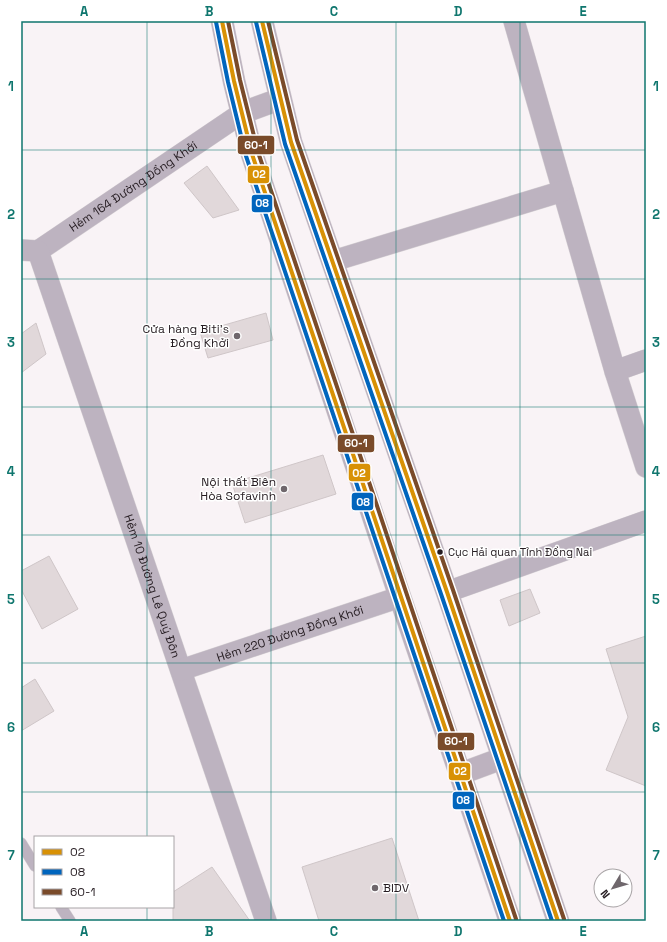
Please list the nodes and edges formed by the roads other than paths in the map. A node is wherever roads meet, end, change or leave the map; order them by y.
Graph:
1 (222, 21) edge
2 (262, 21) edge
3 (514, 21) edge
4 (280, 99) junction
5 (242, 113) junction
6 (563, 191) junction
7 (26, 254) edge
8 (333, 261) junction
9 (646, 360) edge
10 (615, 371) junction
11 (646, 467) edge
12 (646, 521) edge
13 (447, 592) junction
14 (400, 597) junction
15 (181, 670) junction
16 (503, 758) junction
17 (460, 774) junction
18 (21, 843) edge
19 (34, 864) edge
20 (62, 908) edge
21 (70, 921) edge
22 (266, 921) edge
23 (510, 921) edge
24 (558, 921) edge

1 - 5 main road
2 - 4 main road
3 - 6 street
4 - 5 main road
4 - 8 main road
5 - 7 street, Hẻm 164 Đường Đồng Khởi
5 - 14 main road
6 - 8 street
6 - 10 street
7 - 15 street, Hẻm 10 Đường Lê Quý Đôn
8 - 13 main road
9 - 10 street
10 - 11 street
12 - 13 street
13 - 16 main road
14 - 15 street, Hẻm 220 Đường Đồng Khởi
14 - 17 main road
15 - 22 street, Hẻm 10 Đường Lê Quý Đôn
16 - 17 main road
16 - 24 main road
17 - 23 main road
18 - 19 lane
20 - 21 lane

